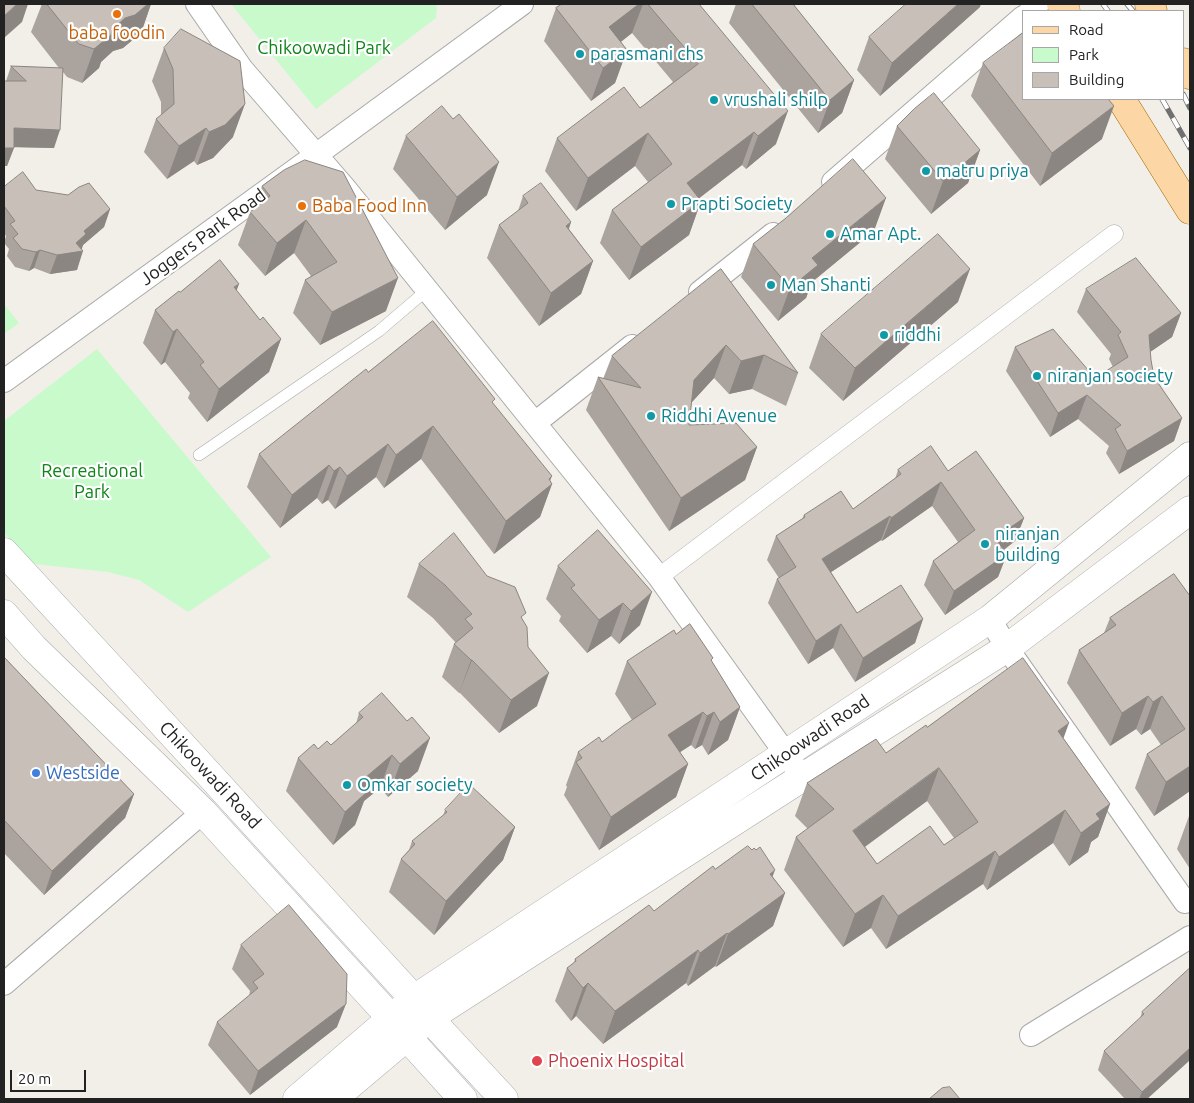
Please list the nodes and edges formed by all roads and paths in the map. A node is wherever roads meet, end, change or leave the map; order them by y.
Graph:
1 (197, 4) edge
2 (522, 4) edge
3 (1022, 18) edge
4 (1184, 64) edge
5 (1190, 75) edge
6 (1122, 100) edge
7 (316, 155) junction
8 (816, 196) edge
9 (1190, 210) edge
10 (787, 222) edge
11 (1114, 234) dead end
12 (427, 290) junction
13 (688, 302) edge
14 (650, 332) edge
15 (4, 380) edge
16 (535, 423) junction
17 (199, 455) dead end
18 (1190, 456) edge
19 (1190, 510) edge
20 (4, 552) edge
21 (658, 577) junction
22 (4, 614) edge
23 (990, 619) junction
24 (1007, 648) junction
25 (786, 754) junction
26 (803, 777) junction
27 (204, 812) junction
28 (1185, 902) dead end
29 (1190, 936) edge
30 (4, 984) edge
31 (422, 1008) junction
32 (399, 1028) junction
33 (1031, 1035) dead end
34 (297, 1099) edge
35 (333, 1099) edge
36 (463, 1099) edge
37 (504, 1099) edge

1 - 7 street
2 - 7 street, Joggers Park Road
3 - 8 street
4 - 5 main road
6 - 9 main road
7 - 12 street
7 - 15 street, Joggers Park Road
10 - 13 street
11 - 21 street
12 - 16 street
12 - 17 lane
14 - 16 street
16 - 21 street
18 - 23 street, Chikoowadi Road
19 - 24 street, Chikoowadi Road
20 - 31 street, Chikoowadi Road
21 - 25 street
22 - 27 street, Chikoowadi Road
23 - 24 street
23 - 25 street, Chikoowadi Road
24 - 26 street, Chikoowadi Road
24 - 28 street
25 - 26 street
25 - 31 street, Chikoowadi Road
26 - 31 street, Chikoowadi Road
27 - 30 street
27 - 32 street, Chikoowadi Road
29 - 33 street
31 - 32 street, Chikoowadi Road
31 - 37 street, Chikoowadi Road
32 - 34 street, Chikoowadi Road
32 - 35 street, Chikoowadi Road
32 - 36 street, Chikoowadi Road

